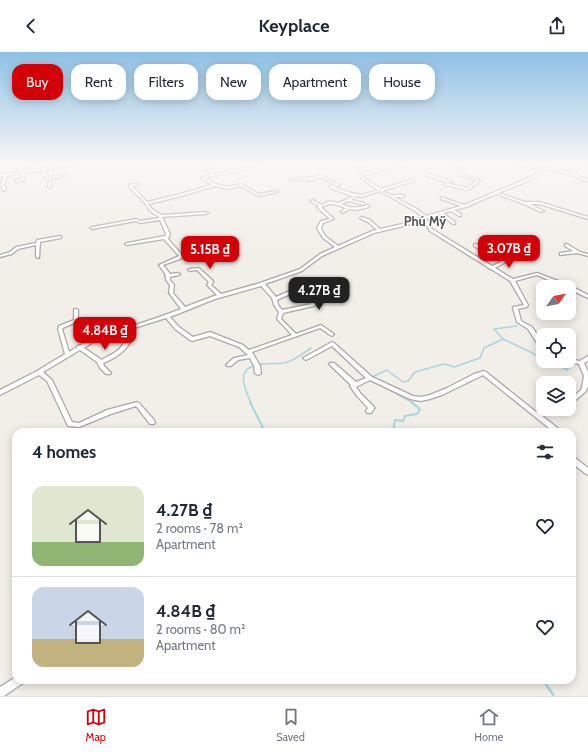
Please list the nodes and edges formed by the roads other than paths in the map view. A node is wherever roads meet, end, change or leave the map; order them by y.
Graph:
1 (139, 195) edge
2 (180, 195) edge
3 (353, 195) edge
4 (361, 195) edge
5 (490, 195) edge
6 (501, 195) edge
7 (356, 196) junction
8 (392, 196) joint
9 (403, 196) dead end
10 (442, 198) dead end
11 (349, 200) junction
12 (312, 201) dead end
13 (146, 202) junction
14 (524, 203) junction
15 (338, 204) junction
16 (363, 204) dead end
17 (321, 206) junction
18 (368, 206) dead end
19 (466, 206) junction
20 (348, 208) junction
21 (452, 210) junction
22 (542, 211) dead end
23 (343, 212) dead end
24 (566, 212) junction
25 (206, 213) dead end
26 (441, 213) junction
27 (460, 214) dead end
28 (560, 215) dead end
29 (161, 217) junction
30 (362, 218) dead end
31 (425, 218) junction
32 (588, 218) edge
33 (454, 223) dead end
34 (92, 228) dead end
35 (380, 231) junction
36 (60, 237) dead end
37 (167, 237) junction
38 (38, 244) junction
39 (127, 244) dead end
40 (566, 244) dead end
41 (475, 245) dead end
42 (337, 247) junction
43 (501, 252) dead end
44 (577, 252) junction
45 (491, 254) junction
46 (561, 254) dead end
47 (588, 255) edge
48 (0, 256) edge
49 (38, 257) dead end
50 (154, 264) dead end
51 (161, 264) junction
52 (491, 268) junction
53 (190, 270) dead end
54 (178, 274) dead end
55 (168, 276) junction
56 (512, 280) junction
57 (552, 280) edge
58 (305, 283) dead end
59 (262, 284) junction
60 (306, 291) junction
61 (576, 291) edge
62 (220, 296) junction
63 (588, 297) edge
64 (275, 299) junction
65 (184, 309) junction
66 (76, 310) dead end
67 (281, 312) junction
68 (167, 316) junction
69 (125, 329) junction
70 (332, 334) dead end
71 (295, 336) junction
72 (536, 337) edge
73 (79, 347) junction
74 (67, 354) junction
75 (251, 354) junction
76 (306, 358) dead end
77 (588, 358) edge
78 (100, 362) junction
79 (576, 362) edge
80 (581, 363) junction
81 (332, 364) dead end
82 (229, 365) dead end
83 (39, 372) junction
84 (108, 373) dead end
85 (258, 373) dead end
86 (370, 378) junction
87 (354, 384) junction
88 (0, 393) edge
89 (576, 397) edge
90 (369, 411) dead end
91 (536, 413) edge
92 (539, 416) edge
93 (152, 422) dead end
94 (553, 428) edge
95 (576, 462) edge
96 (588, 472) edge
97 (14, 684) edge
98 (0, 693) edge

1 - 13 street
2 - 13 street
3 - 7 street
4 - 7 street
5 - 19 street
6 - 14 street
7 - 11 street
8 - 9 street
8 - 31 street
10 - 19 street
11 - 15 street
11 - 16 street
12 - 17 street
13 - 29 street
14 - 22 street
14 - 24 street
15 - 17 street
15 - 20 street
17 - 42 street
18 - 20 street
19 - 21 street
20 - 23 street
21 - 26 street
21 - 27 street
24 - 28 street
24 - 32 street
25 - 29 street
26 - 31 street
26 - 33 street
29 - 34 street
29 - 37 street
30 - 35 street
31 - 35 street
31 - 52 street
35 - 42 street
36 - 38 street
37 - 39 street
37 - 51 street
38 - 48 street
38 - 49 street
40 - 44 street
41 - 45 street
42 - 59 street
43 - 45 street
44 - 46 street
44 - 47 street
45 - 52 street
50 - 51 street
51 - 55 street
52 - 56 street
53 - 62 street
54 - 55 street
55 - 65 street
56 - 57 street
56 - 72 street
58 - 60 street
59 - 62 street
59 - 64 street
60 - 64 street
60 - 67 street
61 - 63 street
62 - 65 street
64 - 67 street
65 - 68 street
66 - 74 street
67 - 71 street
68 - 69 street
68 - 75 street
69 - 73 street
69 - 78 street
70 - 71 street
71 - 75 street
73 - 74 street
73 - 78 street
74 - 83 street
75 - 82 street
75 - 85 street
76 - 86 street
77 - 80 street
78 - 84 street
79 - 80 street
80 - 89 street
81 - 87 street
83 - 88 street
83 - 93 street
86 - 87 street
86 - 91 street
87 - 90 street
92 - 94 street
95 - 96 street
97 - 98 street

